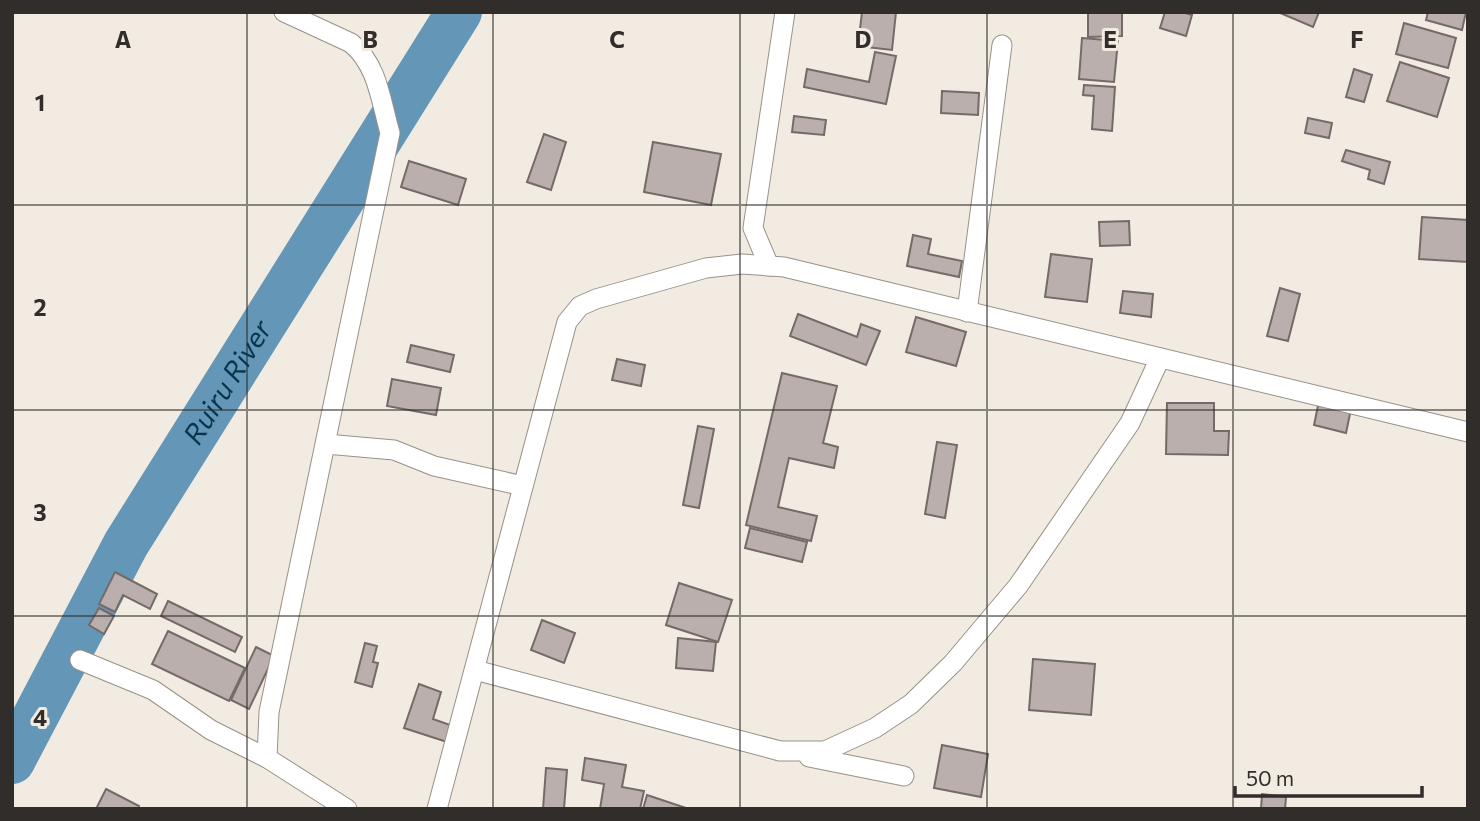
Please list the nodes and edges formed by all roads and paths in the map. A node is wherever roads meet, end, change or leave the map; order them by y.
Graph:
1 (285, 12) edge
2 (785, 12) edge
3 (1002, 45) dead end
4 (769, 266) junction
5 (967, 312) junction
6 (1160, 358) junction
7 (1468, 432) edge
8 (326, 444) junction
9 (523, 486) junction
10 (80, 660) dead end
11 (475, 670) junction
12 (780, 751) junction
13 (267, 758) junction
14 (904, 776) dead end
15 (347, 809) edge
16 (437, 809) edge

1 - 8 street
2 - 4 street
3 - 5 street
4 - 5 street
4 - 9 street
5 - 6 street
6 - 7 street
6 - 12 street
8 - 9 street
8 - 13 street
9 - 11 street
10 - 13 street
11 - 12 street
11 - 16 street
12 - 14 street
13 - 15 street

